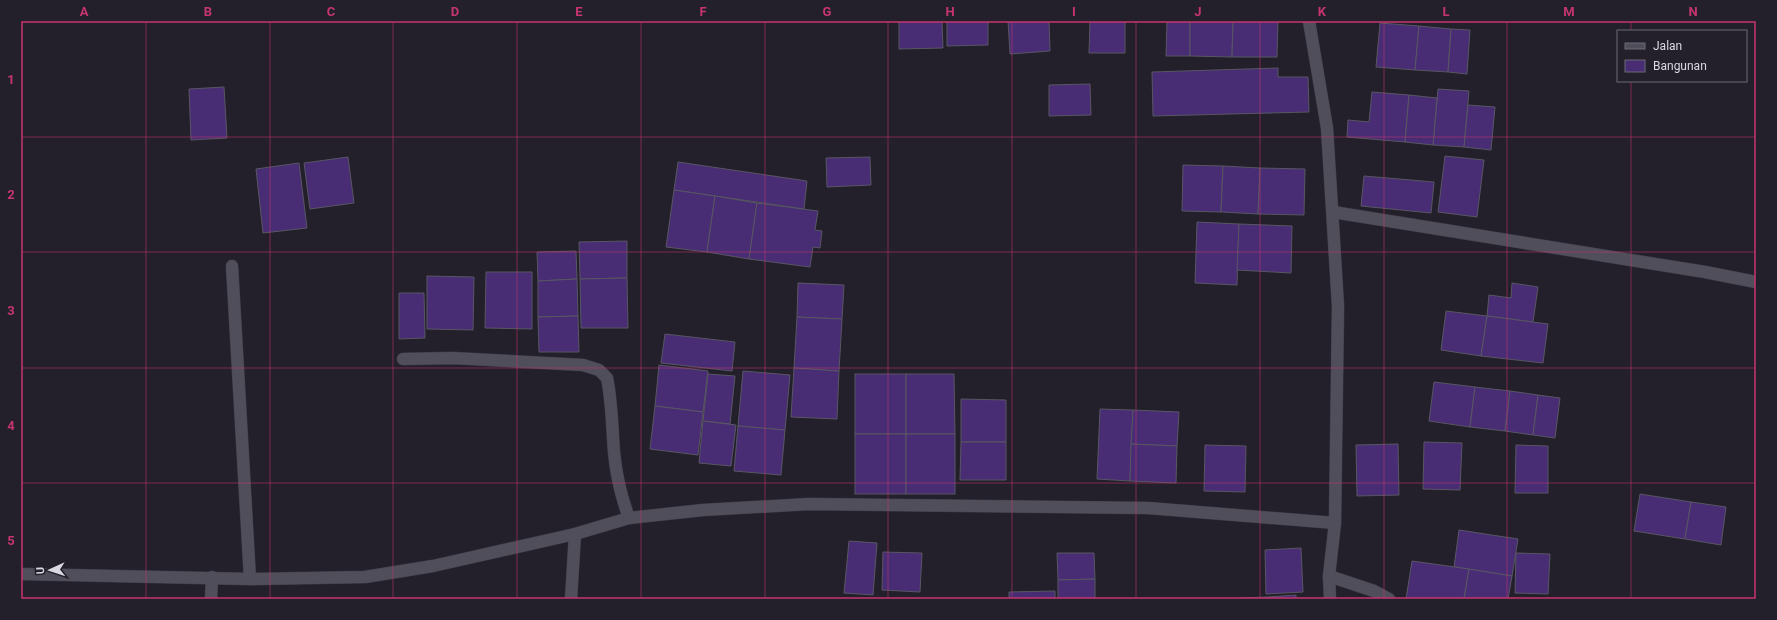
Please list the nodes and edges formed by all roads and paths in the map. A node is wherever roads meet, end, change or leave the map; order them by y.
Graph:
1 (1309, 21) edge
2 (1333, 212) junction
3 (232, 266) dead end
4 (1756, 282) edge
5 (403, 359) dead end
6 (629, 518) junction
7 (1334, 523) junction
8 (575, 534) junction
9 (21, 574) edge
10 (1329, 576) junction
11 (212, 577) junction
12 (250, 579) junction
13 (211, 599) edge
14 (571, 599) edge
15 (1330, 599) edge
16 (1390, 599) edge

1 - 2 street
2 - 4 street
2 - 7 street
3 - 12 street
5 - 6 street
6 - 7 street
6 - 8 street
7 - 10 street
8 - 12 street
8 - 14 street
9 - 11 street
10 - 15 street
10 - 16 street
11 - 12 street
11 - 13 street

